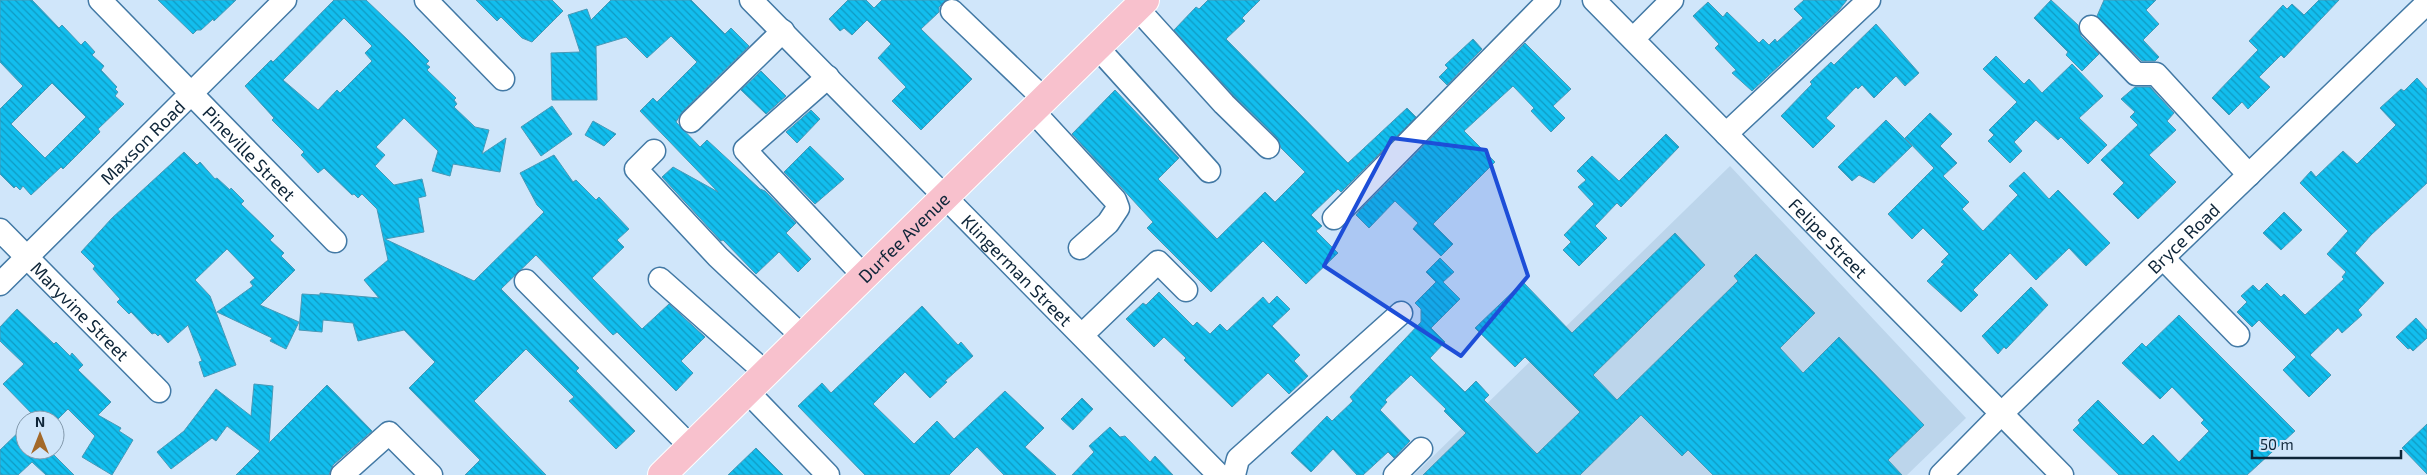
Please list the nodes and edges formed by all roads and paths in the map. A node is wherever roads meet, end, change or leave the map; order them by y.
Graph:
1 (100, 0) edge
2 (285, 0) edge
3 (426, 0) edge
4 (751, 0) edge
5 (1549, 0) edge
6 (1594, 0) edge
7 (1672, 0) edge
8 (1869, 0) edge
9 (2427, 3) edge
10 (1141, 4) edge
11 (952, 11) dead end
12 (2091, 27) dead end
13 (782, 32) junction
14 (1632, 39) junction
15 (1097, 47) junction
16 (828, 77) junction
17 (503, 79) dead end
18 (192, 93) junction
19 (1038, 105) junction
20 (691, 121) dead end
21 (1726, 134) junction
22 (1268, 147) dead end
23 (654, 150) dead end
24 (1209, 171) dead end
25 (2249, 175) junction
26 (946, 196) junction
27 (1334, 218) dead end
28 (0, 230) edge
29 (336, 241) dead end
30 (1080, 248) dead end
31 (27, 257) junction
32 (2163, 258) junction
33 (864, 276) junction
34 (660, 279) dead end
35 (526, 281) dead end
36 (0, 284) edge
37 (1186, 290) dead end
38 (1402, 313) dead end
39 (2238, 334) dead end
40 (1082, 336) junction
41 (803, 337) junction
42 (756, 382) junction
43 (159, 391) dead end
44 (2002, 413) junction
45 (691, 447) junction
46 (1421, 449) dead end
47 (342, 475) edge
48 (431, 475) edge
49 (662, 475) edge
50 (828, 475) edge
51 (1218, 475) edge
52 (1234, 475) edge
53 (1395, 475) edge
54 (1941, 475) edge
55 (2062, 475) edge

1 - 18 street, Pineville Street
2 - 18 street, Maxson Road
3 - 17 street
4 - 13 street, Klingerman Street
5 - 27 street
6 - 14 street, Felipe Street
7 - 14 street
8 - 21 street
9 - 25 street, Bryce Road
10 - 15 main road, Durfee Avenue
10 - 22 street
11 - 19 street
12 - 25 street
13 - 16 street, Klingerman Street
13 - 20 street
14 - 21 street, Felipe Street
15 - 19 main road, Durfee Avenue
15 - 24 street
16 - 26 street, Klingerman Street
16 - 33 street
18 - 29 street, Pineville Street
18 - 31 street, Maxson Road
19 - 26 main road, Durfee Avenue
19 - 30 street
21 - 44 street, Felipe Street
23 - 41 street
25 - 32 street, Bryce Road
26 - 33 main road, Durfee Avenue
26 - 40 street, Klingerman Street
28 - 31 street, Maryvine Street
31 - 36 street, Maxson Road
31 - 43 street, Maryvine Street
32 - 39 street
32 - 44 street, Bryce Road
33 - 41 main road, Durfee Avenue
34 - 42 street
35 - 45 street
37 - 40 street
38 - 52 street
40 - 51 street, Klingerman Street
41 - 42 main road, Durfee Avenue
42 - 45 main road, Durfee Avenue
42 - 50 street
44 - 54 street, Bryce Road
44 - 55 street, Felipe Street
45 - 49 main road, Durfee Avenue
46 - 53 street
47 - 48 street

